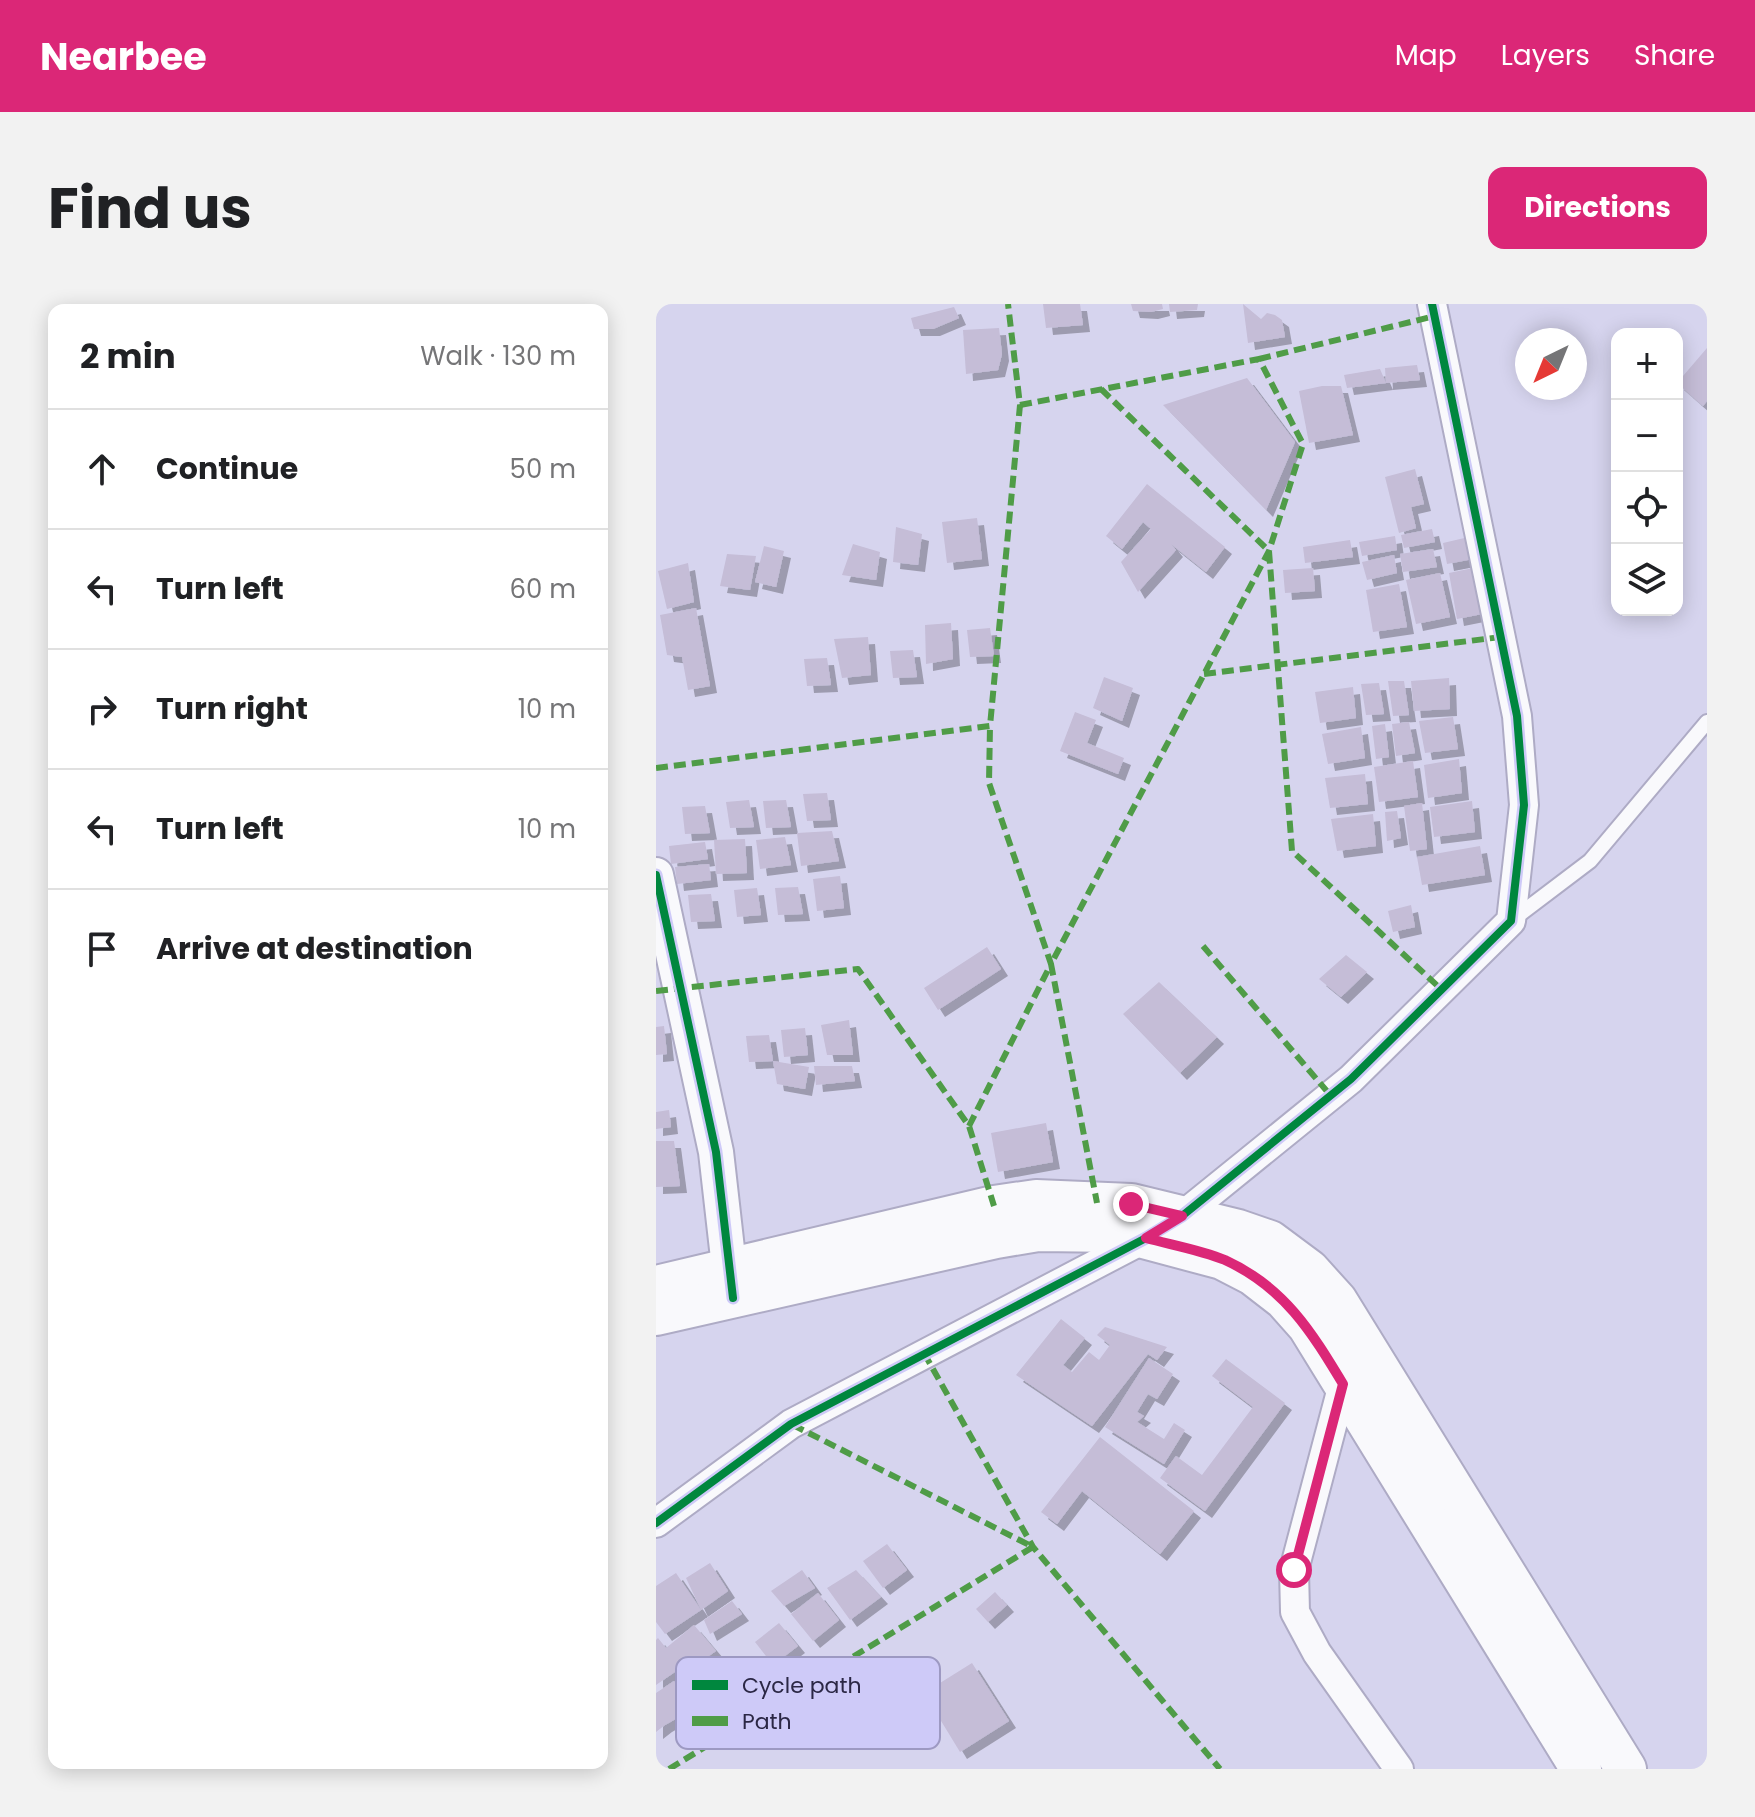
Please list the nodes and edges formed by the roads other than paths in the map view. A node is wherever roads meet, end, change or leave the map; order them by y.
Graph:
1 (1432, 304) edge
2 (1707, 722) edge
3 (656, 875) edge
4 (1511, 921) junction
5 (1182, 1216) junction
6 (1146, 1238) junction
7 (730, 1284) junction
8 (656, 1286) edge
9 (656, 1315) edge
10 (1343, 1384) junction
11 (656, 1523) edge
12 (1399, 1769) edge
13 (1581, 1769) edge
14 (1626, 1769) edge

1 - 4 street
2 - 4 lane
3 - 7 street
4 - 5 street
5 - 6 street
5 - 7 main road
5 - 14 main road
6 - 7 main road
6 - 10 main road
6 - 11 street
7 - 8 main road
7 - 9 main road
10 - 12 street
10 - 13 main road

